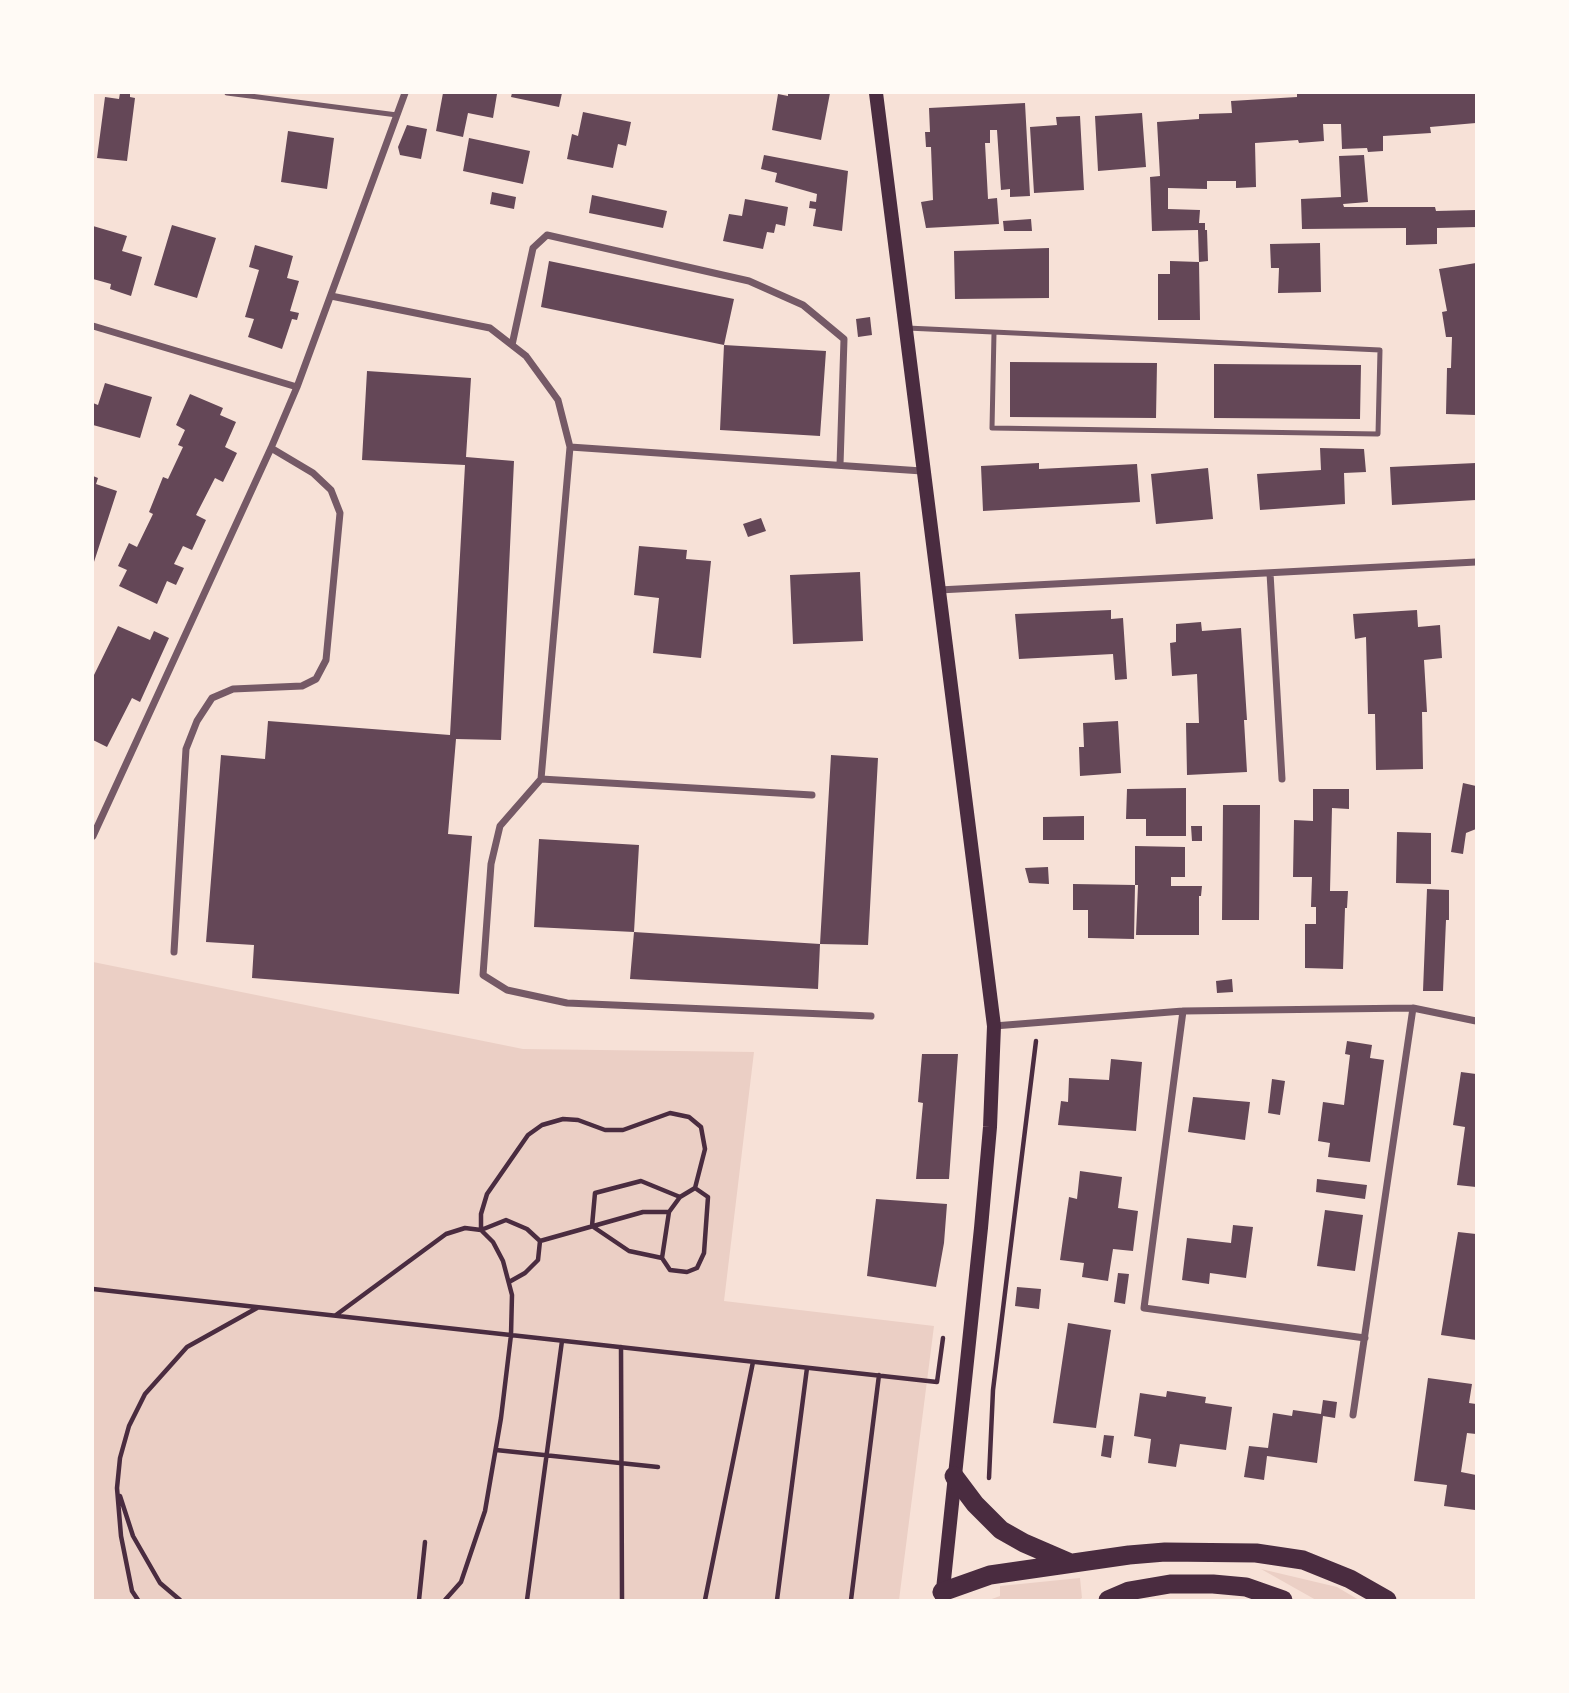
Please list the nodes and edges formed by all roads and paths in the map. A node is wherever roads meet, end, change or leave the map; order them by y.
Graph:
1 (227, 93) edge
2 (405, 93) edge
3 (876, 93) edge
4 (397, 115) junction
5 (331, 296) junction
6 (93, 326) edge
7 (904, 328) junction
8 (994, 332) junction
9 (512, 345) junction
10 (297, 387) junction
11 (570, 447) junction
12 (271, 448) junction
13 (840, 465) junction
14 (922, 471) junction
15 (1476, 562) edge
16 (1270, 573) junction
17 (938, 590) junction
18 (541, 779) junction
19 (1282, 779) dead end
20 (812, 795) dead end
21 (93, 836) edge
22 (174, 952) dead end
23 (1413, 1008) junction
24 (1182, 1011) junction
25 (872, 1016) dead end
26 (1476, 1021) edge
27 (1033, 1024) junction
28 (994, 1026) junction
29 (695, 1188) junction
30 (680, 1197) junction
31 (669, 1212) junction
32 (592, 1226) junction
33 (481, 1230) junction
34 (540, 1241) junction
35 (662, 1258) junction
36 (509, 1282) junction
37 (93, 1289) edge
38 (258, 1307) junction
39 (335, 1316) junction
40 (511, 1335) junction
41 (1365, 1338) junction
42 (562, 1340) junction
43 (969, 1341) junction
44 (998, 1345) junction
45 (621, 1347) junction
46 (753, 1362) junction
47 (807, 1368) junction
48 (879, 1376) junction
49 (1353, 1415) dead end
50 (496, 1450) junction
51 (547, 1456) junction
52 (621, 1463) junction
53 (658, 1467) dead end
54 (954, 1476) junction
55 (117, 1488) junction
56 (985, 1515) junction
57 (425, 1542) dead end
58 (1069, 1563) junction
59 (942, 1596) edge
60 (138, 1600) edge
61 (180, 1600) edge
62 (419, 1600) edge
63 (445, 1600) edge
64 (527, 1600) edge
65 (622, 1600) edge
66 (705, 1600) edge
67 (777, 1600) edge
68 (851, 1600) edge
69 (1108, 1600) edge
70 (1283, 1600) edge
71 (1387, 1600) edge

1 - 4 lane
2 - 4 street
3 - 7 main road
4 - 5 street
5 - 9 street
5 - 10 street
6 - 10 street
7 - 8 lane
7 - 14 main road
8 - 8 lane
9 - 11 street
9 - 13 street
10 - 12 street
11 - 13 street
11 - 18 street
12 - 21 street
12 - 22 street
13 - 14 street
14 - 17 main road
15 - 16 street
16 - 17 street
16 - 19 street
17 - 28 main road
18 - 20 street
18 - 25 street
23 - 24 street
23 - 26 street
23 - 41 street
24 - 27 street
24 - 41 street
27 - 28 street
27 - 44 path
28 - 43 main road
29 - 30 path
29 - 33 path
29 - 35 path
30 - 31 path
30 - 32 path
31 - 32 path
31 - 35 path
32 - 34 path
32 - 35 path
33 - 34 path
33 - 36 path
33 - 39 path
34 - 36 path
36 - 40 path
37 - 38 path
38 - 39 path
38 - 55 path
39 - 40 path
40 - 42 path
40 - 50 path
41 - 49 street
42 - 45 path
42 - 51 path
43 - 44 path
43 - 48 path
43 - 54 main road
44 - 56 path
45 - 46 path
45 - 52 path
46 - 47 path
46 - 66 path
47 - 48 path
47 - 67 path
48 - 68 path
50 - 51 path
50 - 63 path
51 - 52 path
51 - 64 path
52 - 53 path
52 - 65 path
54 - 56 highway
54 - 59 main road
55 - 60 path
55 - 61 path
56 - 58 highway
57 - 62 path
58 - 59 highway
58 - 71 highway
69 - 70 highway

